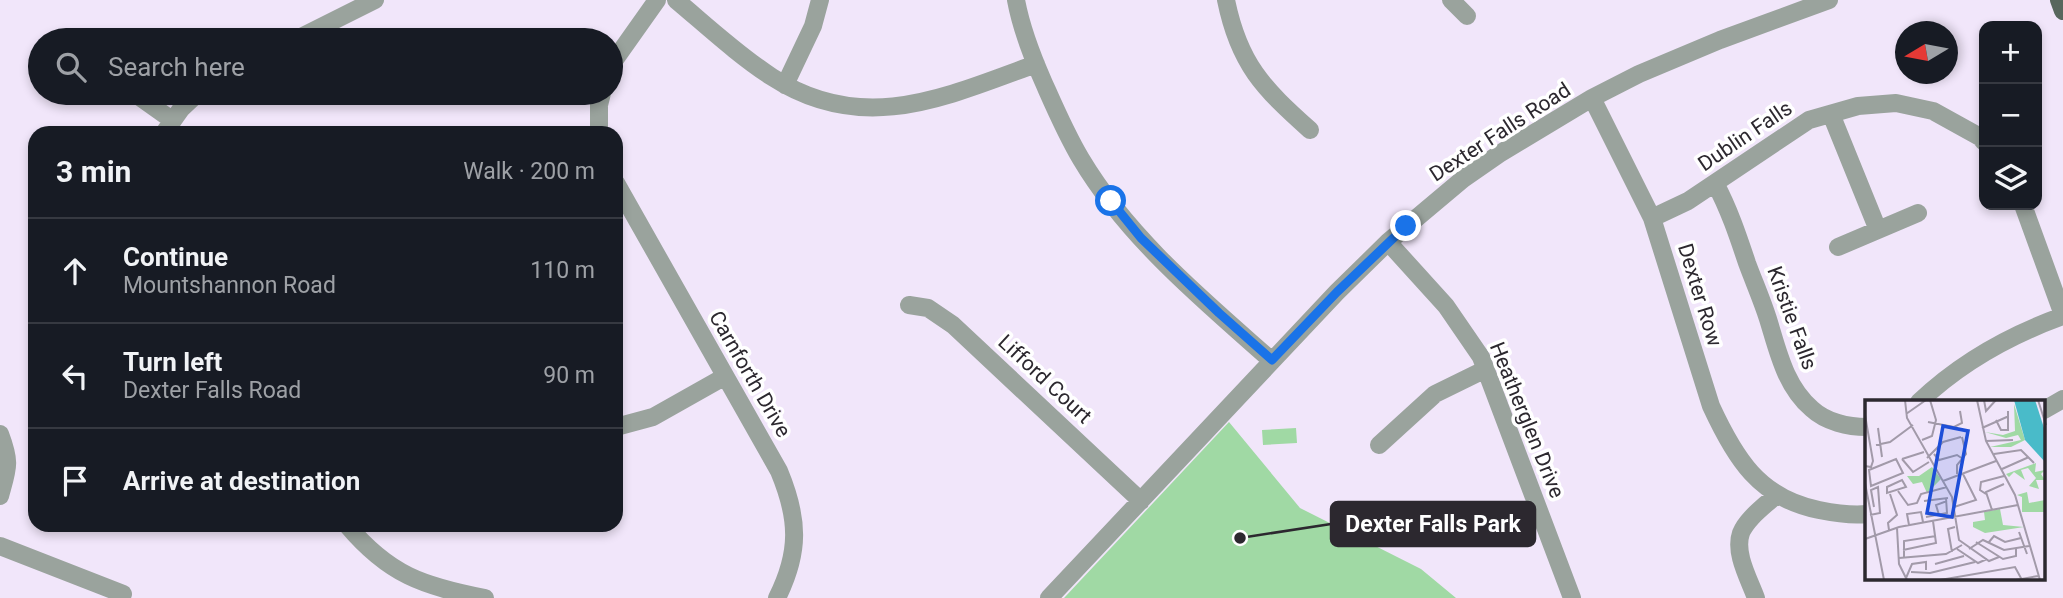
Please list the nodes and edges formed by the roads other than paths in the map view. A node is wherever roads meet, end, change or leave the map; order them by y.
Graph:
1 (375, 0) edge
2 (657, 0) edge
3 (676, 0) edge
4 (820, 0) edge
5 (1016, 0) edge
6 (1226, 0) edge
7 (1451, 0) edge
8 (1829, 0) edge
9 (2059, 0) edge
10 (1808, 4) edge
11 (2063, 11) edge
12 (1467, 16) dead end
13 (319, 28) edge
14 (623, 48) edge
15 (1036, 64) junction
16 (785, 85) junction
17 (1592, 98) junction
18 (146, 105) edge
19 (187, 105) edge
20 (598, 105) edge
21 (1831, 114) junction
22 (168, 126) edge
23 (599, 126) edge
24 (1310, 130) dead end
25 (1979, 136) edge
26 (1715, 183) junction
27 (623, 196) edge
28 (2025, 210) edge
29 (1918, 213) dead end
30 (1652, 218) junction
31 (1878, 230) junction
32 (1388, 242) junction
33 (1838, 247) dead end
34 (909, 305) dead end
35 (2063, 315) edge
36 (1272, 360) junction
37 (1486, 369) junction
38 (724, 377) junction
39 (1921, 400) edge
40 (2063, 400) edge
41 (2046, 409) edge
42 (623, 425) edge
43 (1865, 427) edge
44 (0, 434) edge
45 (1379, 445) dead end
46 (1776, 495) junction
47 (0, 496) edge
48 (1141, 501) junction
49 (1865, 514) edge
50 (353, 532) edge
51 (0, 546) edge
52 (123, 594) dead end
53 (485, 598) edge
54 (777, 598) edge
55 (1049, 598) edge
56 (1572, 598) edge
57 (1756, 598) edge

1 - 13 street
2 - 14 street
3 - 16 street
4 - 16 street
5 - 15 street
6 - 24 street
7 - 12 street
8 - 10 street, Dexter Falls Road
9 - 11 main road
10 - 17 street, Dexter Falls Road
15 - 16 street
15 - 36 street
17 - 30 street, Dexter Row
17 - 32 street, Dexter Falls Road
18 - 22 street
19 - 22 street
20 - 23 street
21 - 25 street, Dublin Falls
21 - 26 street, Dublin Falls
21 - 31 street
26 - 30 street, Dublin Falls
26 - 43 street, Kristie Falls
27 - 38 street, Carnforth Drive
28 - 35 street
29 - 31 street
30 - 46 street, Dexter Row
31 - 33 street
32 - 36 street, Dexter Falls Road
32 - 37 street, Heatherglen Drive
34 - 48 street, Lifford Court
35 - 39 street
36 - 48 street, Dexter Falls Road
37 - 45 street
37 - 56 street, Heatherglen Drive
38 - 42 street
38 - 54 street, Carnforth Drive
40 - 41 street
44 - 47 street
46 - 49 street, Dexter Row
46 - 57 street
48 - 55 street, Dexter Falls Road
50 - 53 street
51 - 52 street

